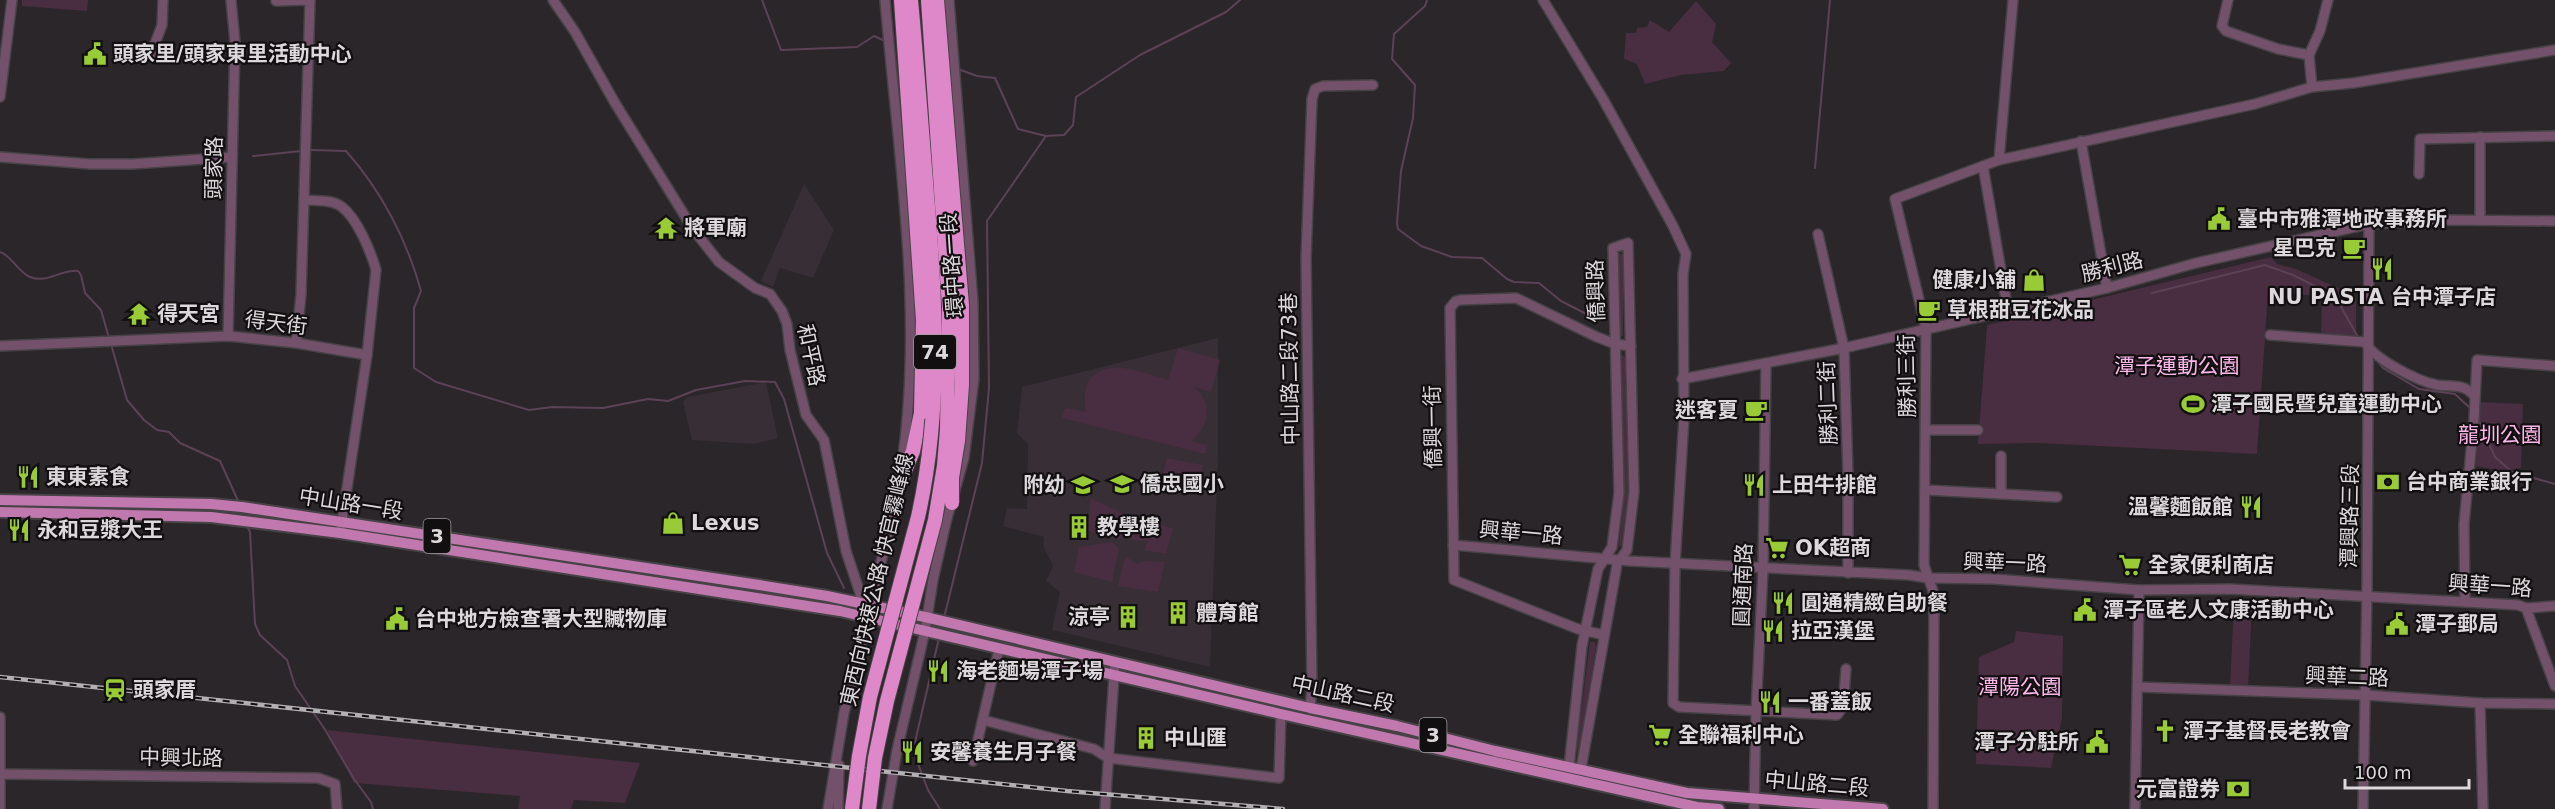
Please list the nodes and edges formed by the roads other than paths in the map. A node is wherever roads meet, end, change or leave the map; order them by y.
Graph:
1 (12, 0) edge
2 (163, 0) edge
3 (231, 0) edge
4 (553, 0) edge
5 (885, 0) edge
6 (901, 0) edge
7 (911, 0) edge
8 (928, 0) edge
9 (937, 0) edge
10 (948, 0) edge
11 (1543, 0) edge
12 (2013, 0) edge
13 (2228, 0) edge
14 (2328, 0) edge
15 (276, 1) edge
16 (2555, 50) edge
17 (2309, 55) junction
18 (150, 57) dead end
19 (2, 71) edge
20 (1373, 85) dead end
21 (2312, 87) junction
22 (0, 97) edge
23 (2555, 136) edge
24 (2480, 137) junction
25 (961, 139) junction
26 (2081, 141) junction
27 (898, 145) junction
28 (0, 157) edge
29 (232, 157) junction
30 (1999, 160) junction
31 (1983, 166) junction
32 (2419, 174) dead end
33 (304, 200) junction
34 (2480, 220) junction
35 (2555, 220) edge
36 (2369, 224) junction
37 (1818, 234) dead end
38 (2107, 288) junction
39 (2008, 310) junction
40 (1926, 329) junction
41 (2270, 334) dead end
42 (228, 336) junction
43 (296, 343) junction
44 (1615, 344) junction
45 (0, 346) edge
46 (1631, 346) junction
47 (2365, 347) junction
48 (1844, 348) junction
49 (367, 355) junction
50 (1766, 363) junction
51 (2555, 366) edge
52 (1682, 380) junction
53 (2475, 397) junction
54 (1926, 430) junction
55 (1978, 430) dead end
56 (2001, 456) dead end
57 (897, 490) junction
58 (1926, 490) junction
59 (2001, 494) junction
60 (2057, 497) dead end
61 (0, 500) edge
62 (952, 503) junction
63 (0, 512) edge
64 (341, 528) junction
65 (1453, 545) junction
66 (1605, 558) junction
67 (1620, 560) junction
68 (1676, 564) junction
69 (1763, 569) junction
70 (1848, 573) junction
71 (1928, 578) junction
72 (2139, 590) junction
73 (2367, 597) junction
74 (2465, 602) junction
75 (2555, 606) edge
76 (2526, 608) junction
77 (869, 610) junction
78 (926, 617) junction
79 (925, 631) junction
80 (1585, 631) junction
81 (1604, 635) junction
82 (999, 649) junction
83 (1115, 662) junction
84 (1846, 669) dead end
85 (1113, 675) junction
86 (2555, 686) edge
87 (2138, 687) junction
88 (2365, 695) junction
89 (2480, 703) junction
90 (2555, 704) edge
91 (1310, 708) junction
92 (1756, 712) junction
93 (1281, 714) junction
94 (0, 717) edge
95 (983, 720) junction
96 (838, 751) junction
97 (1108, 758) junction
98 (973, 761) dead end
99 (1569, 767) junction
100 (1581, 769) junction
101 (0, 774) edge
102 (1754, 804) edge
103 (0, 809) edge
104 (336, 809) edge
105 (828, 809) edge
106 (838, 809) edge
107 (852, 809) edge
108 (869, 809) edge
109 (886, 809) edge
110 (1105, 809) edge
111 (1719, 809) edge
112 (1883, 809) edge
113 (1933, 809) edge
114 (2135, 809) edge
115 (2363, 809) edge
116 (2483, 809) edge

1 - 19 street
2 - 18 street
3 - 29 street, 頭家路
4 - 77 street, 和平路
5 - 27 street, 環中路一段
6 - 57 highway, bridge
7 - 107 highway, 東西向快速公路 快官霧峰線 / 74, bridge
8 - 108 highway, 東西向快速公路 快官霧峰線 / 74, bridge
9 - 62 highway, bridge
10 - 25 street, 環中路一段
11 - 52 street
12 - 30 street
13 - 17 street
14 - 17 street
15 - 33 street
16 - 21 street
17 - 21 street
19 - 22 street
20 - 91 street, 中山路二段73巷
21 - 26 street
23 - 24 street
24 - 32 street
24 - 34 street
25 - 27 street
25 - 62 street, 環中路一段
26 - 30 street
26 - 38 street
27 - 57 street, 環中路一段
28 - 29 street
29 - 42 street, 頭家路
30 - 31 street
31 - 39 street
31 - 40 street, 勝利三街
33 - 43 street
33 - 49 street
34 - 35 street, 勝利路
34 - 36 street, 勝利路
36 - 38 street, 勝利路
36 - 47 street, 潭興路三段
37 - 48 street, 勝利二街
38 - 39 street, 勝利路
39 - 40 street, 勝利路
40 - 48 street, 勝利路
40 - 54 street, 勝利三街
41 - 47 street
42 - 43 street, 得天街
42 - 45 street, 得天街
43 - 49 street, 得天街
44 - 46 street, 僑興一街
44 - 46 street, 僑興路
44 - 65 street, 僑興一街
44 - 66 street, 僑興路
46 - 67 street, 僑興路
47 - 53 street
47 - 73 street, 潭興路三段
48 - 50 street, 勝利路
48 - 70 street, 勝利二街
49 - 64 street
50 - 52 street, 勝利路
50 - 69 street, 圓通南路
51 - 53 street
52 - 68 street
53 - 74 street
54 - 55 street
54 - 58 street, 勝利三街
56 - 59 street
57 - 77 street, 環中路一段
58 - 59 street
58 - 71 street, 勝利三街
59 - 60 street
61 - 64 main road, 中山路一段 / 3
62 - 78 street, 環中路一段
63 - 64 main road, 中山路一段 / 3
64 - 77 main road, 中山路一段 / 3
65 - 66 street, 興華一路
65 - 80 street, 僑興一街
66 - 67 street, 興華一路
66 - 80 street, 僑興路
67 - 68 street, 興華一路
67 - 81 street, 僑興路
68 - 69 street, 興華一路
68 - 92 street
69 - 70 street, 興華一路
69 - 92 street, 圓通南路
70 - 71 street, 興華一路
71 - 72 street, 興華一路
71 - 113 street, 勝利三街
72 - 73 street, 興華一路
72 - 87 street
73 - 74 street, 興華一路
73 - 88 street, 潭興路三段
74 - 76 street, 興華一路
75 - 76 street, 興華一路
76 - 86 street
77 - 78 main road, 中山路二段 / 3
77 - 79 main road, 中山路二段 / 3
77 - 96 street, 環中路一段
78 - 79 street, 環中路一段
78 - 83 main road, 中山路二段 / 3
79 - 82 main road, 中山路二段 / 3
79 - 109 street, 環中路一段
80 - 81 street, 僑興一街
80 - 99 street, 僑興路
81 - 100 street, 僑興路
82 - 85 main road, 中山路二段 / 3
82 - 95 street
83 - 85 street
83 - 91 main road, 中山路二段 / 3
84 - 92 street
85 - 93 main road, 中山路二段 / 3
85 - 97 street
87 - 88 street, 興華二路
87 - 114 street
88 - 89 street, 興華二路
88 - 115 street, 潭興路三段
89 - 90 street, 興華二路
89 - 116 street
91 - 99 main road, 中山路二段 / 3
92 - 102 street, 圓通南路
93 - 97 street
93 - 111 main road, 中山路二段 / 3
94 - 101 street
95 - 97 street
95 - 98 street
96 - 105 street
96 - 106 street
97 - 110 street
99 - 100 main road, 中山路二段 / 3
100 - 102 main road, 中山路二段 / 3
101 - 103 street
101 - 104 street, 中興北路
102 - 112 main road, 中山路二段 / 3

